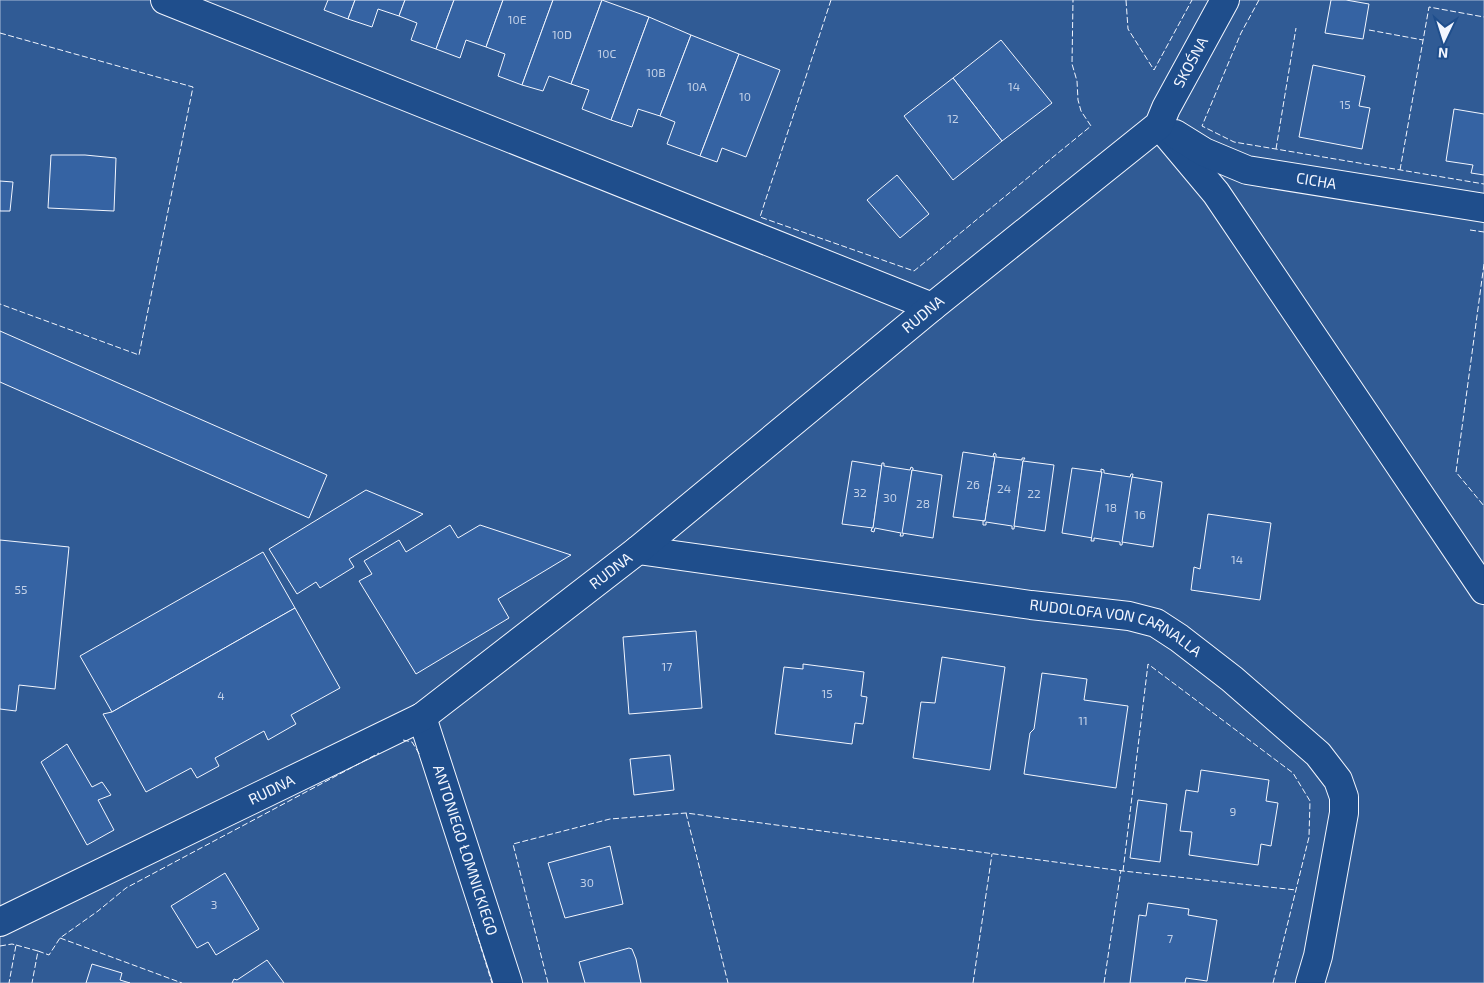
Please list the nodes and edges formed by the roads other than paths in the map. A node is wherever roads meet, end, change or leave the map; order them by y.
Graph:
1 (165, 0) edge
2 (1225, 0) edge
3 (1159, 125) junction
4 (1484, 208) edge
5 (932, 306) junction
6 (638, 550) junction
7 (1484, 590) edge
8 (422, 717) junction
9 (0, 922) edge
10 (508, 983) edge
11 (1310, 983) edge

1 - 5 street
2 - 3 street, SKOŚNA
3 - 4 street, CICHA
3 - 5 street, RUDNA
3 - 7 street
5 - 6 street, RUDNA
6 - 8 street, RUDNA
6 - 11 street, RUDOLOFA VON CARNALLA
8 - 9 street, RUDNA
8 - 10 street, ANTONIEGO ŁOMNICKIEGO

